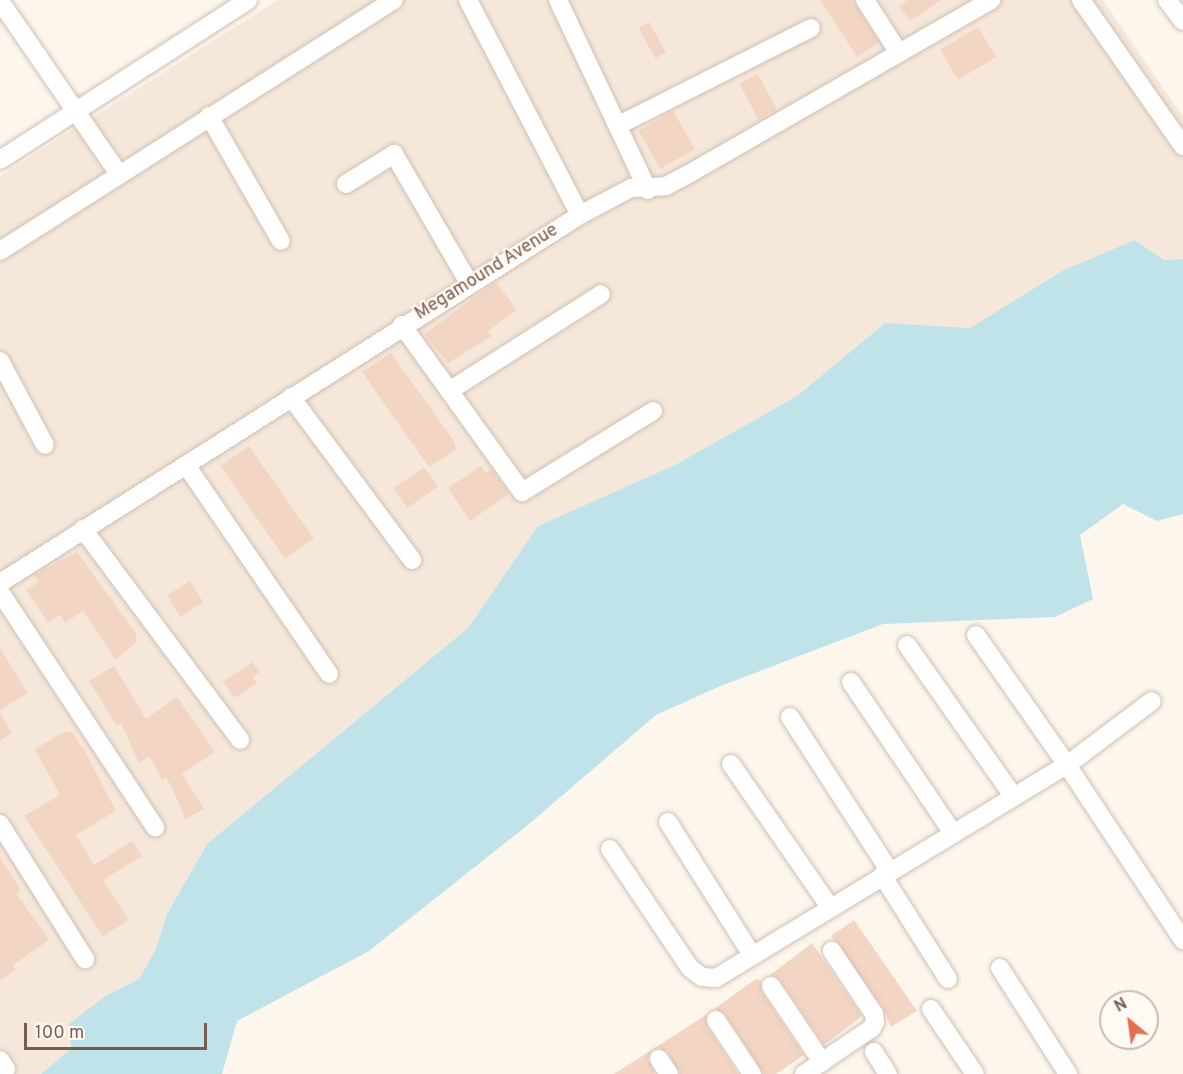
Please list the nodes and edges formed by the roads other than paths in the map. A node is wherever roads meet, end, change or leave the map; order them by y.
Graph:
1 (248, 0) edge
2 (394, 0) edge
3 (468, 0) edge
4 (558, 0) edge
5 (865, 0) edge
6 (990, 0) edge
7 (1081, 0) edge
8 (1167, 0) edge
9 (0, 1) edge
10 (1183, 21) edge
11 (811, 28) dead end
12 (899, 53) junction
13 (75, 110) junction
14 (209, 116) junction
15 (619, 125) junction
16 (1183, 146) edge
17 (0, 160) edge
18 (119, 174) junction
19 (346, 183) dead end
20 (648, 190) junction
21 (580, 215) junction
22 (281, 241) dead end
23 (0, 251) edge
24 (470, 283) junction
25 (601, 294) dead end
26 (402, 325) junction
27 (0, 361) edge
28 (449, 391) junction
29 (291, 397) junction
30 (652, 411) dead end
31 (45, 445) dead end
32 (186, 465) junction
33 (83, 529) junction
34 (412, 560) dead end
35 (0, 582) edge
36 (0, 592) edge
37 (976, 635) dead end
38 (908, 645) dead end
39 (329, 674) dead end
40 (851, 682) dead end
41 (1152, 701) dead end
42 (790, 717) dead end
43 (240, 740) dead end
44 (731, 764) dead end
45 (1066, 765) junction
46 (1013, 796) junction
47 (668, 822) dead end
48 (0, 824) edge
49 (155, 826) dead end
50 (952, 832) junction
51 (610, 849) dead end
52 (885, 872) junction
53 (830, 907) junction
54 (1183, 940) edge
55 (832, 951) dead end
56 (752, 955) junction
57 (85, 959) dead end
58 (1000, 968) dead end
59 (948, 979) dead end
60 (771, 986) dead end
61 (931, 1009) dead end
62 (716, 1020) dead end
63 (874, 1052) dead end
64 (822, 1062) junction
65 (752, 1074) edge
66 (804, 1074) edge
67 (888, 1074) edge
68 (975, 1074) edge
69 (1068, 1074) edge

1 - 13 street
2 - 14 street
3 - 21 street
4 - 15 street
5 - 12 street
6 - 12 street, Megamound Avenue
7 - 16 street
8 - 10 street
9 - 13 street
11 - 15 street
12 - 20 street, Megamound Avenue
13 - 17 street
13 - 18 street
14 - 18 street
14 - 22 street
15 - 20 street
18 - 23 street
19 - 24 street
20 - 21 street, Megamound Avenue
21 - 24 street, Megamound Avenue
24 - 26 street, Megamound Avenue
25 - 28 street
26 - 28 street
26 - 29 street, Megamound Avenue
27 - 31 street
28 - 30 street
29 - 32 street, Megamound Avenue
29 - 34 street
32 - 33 street, Megamound Avenue
32 - 39 street
33 - 35 street, Megamound Avenue
33 - 43 street
36 - 49 street
37 - 45 street
38 - 46 street
40 - 50 street
41 - 45 street
42 - 52 street
44 - 53 street
45 - 46 street
45 - 54 street
46 - 50 street
47 - 56 street
48 - 57 street
50 - 52 street
51 - 56 street
52 - 53 street
52 - 59 street
53 - 56 street
55 - 64 street
58 - 69 street
60 - 64 street
61 - 68 street
62 - 65 street
63 - 67 street
64 - 66 street

